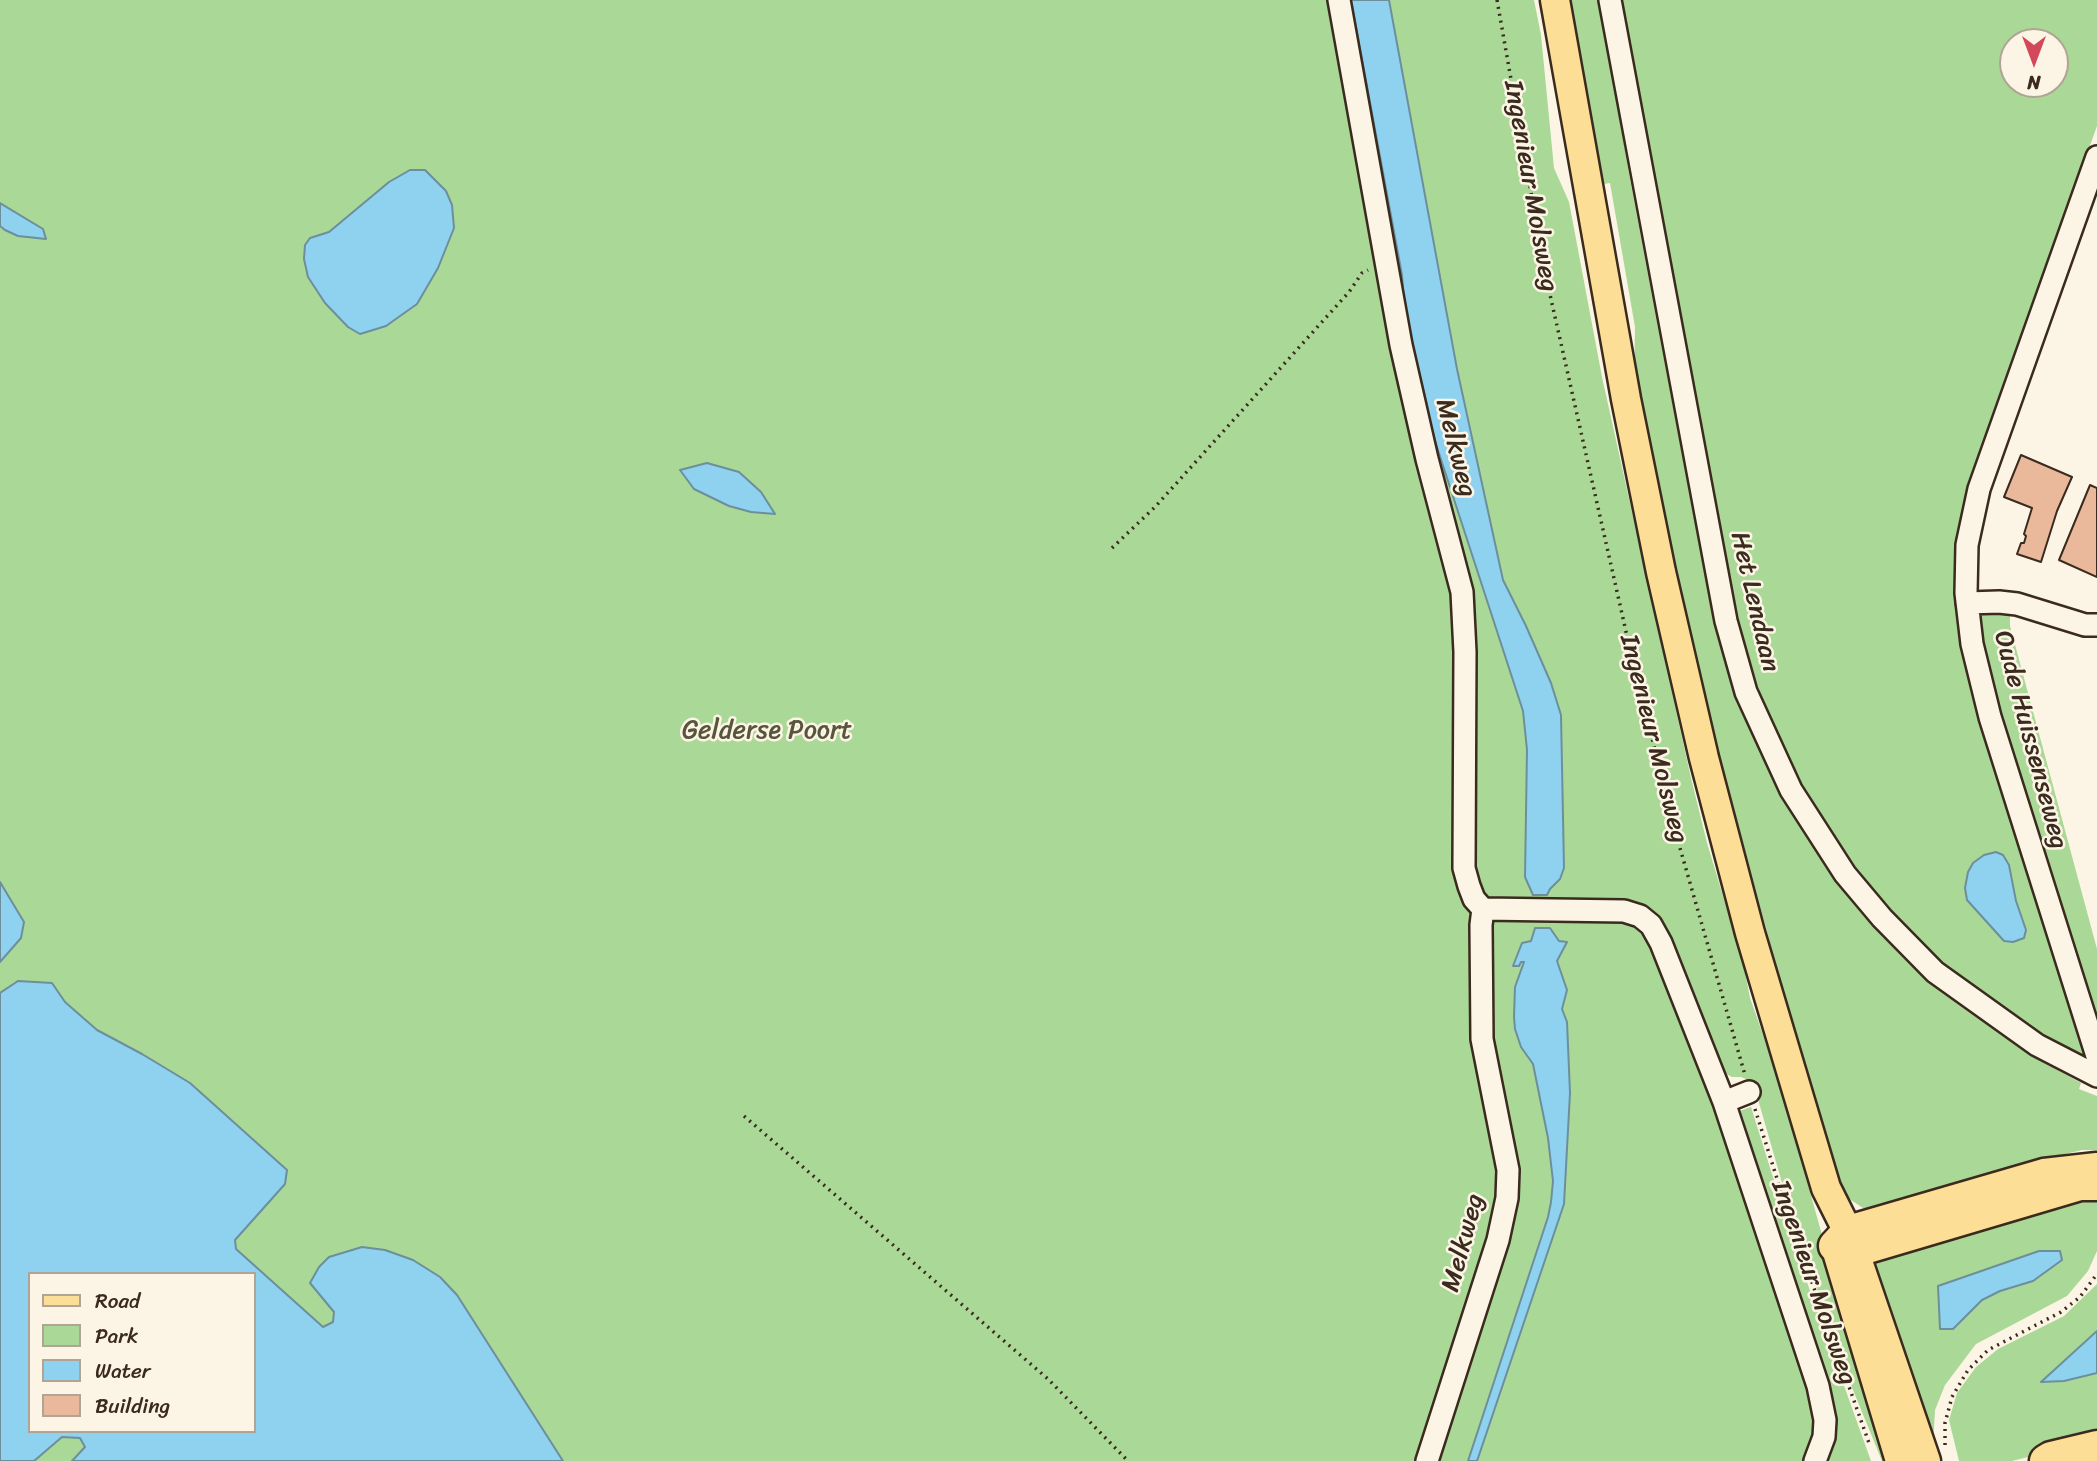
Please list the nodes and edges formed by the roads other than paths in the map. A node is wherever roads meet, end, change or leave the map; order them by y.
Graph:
1 (1339, 0) edge
2 (1555, 0) edge
3 (1611, 0) edge
4 (2097, 157) edge
5 (1967, 603) junction
6 (2097, 625) edge
7 (1483, 909) junction
8 (2097, 1056) edge
9 (2097, 1076) edge
10 (1749, 1092) road end
11 (1724, 1102) junction
12 (2097, 1169) edge
13 (2097, 1184) edge
14 (1846, 1243) junction
15 (2097, 1447) edge
16 (1937, 1458) edge
17 (1427, 1461) edge
18 (1815, 1461) edge
19 (1900, 1461) edge
20 (2046, 1461) edge

1 - 7 street, Melkweg
2 - 14 main road, Ingenieur Molsweg
3 - 9 street, Het Lendaan
4 - 5 street, Oude Huissenseweg
5 - 6 street
5 - 8 street, Oude Huissenseweg
7 - 11 street
7 - 17 street, Melkweg
10 - 11 street
11 - 18 street
12 - 14 highway
13 - 14 highway
14 - 16 main road, Ingenieur Molsweg
14 - 19 main road, Ingenieur Molsweg
15 - 20 highway

